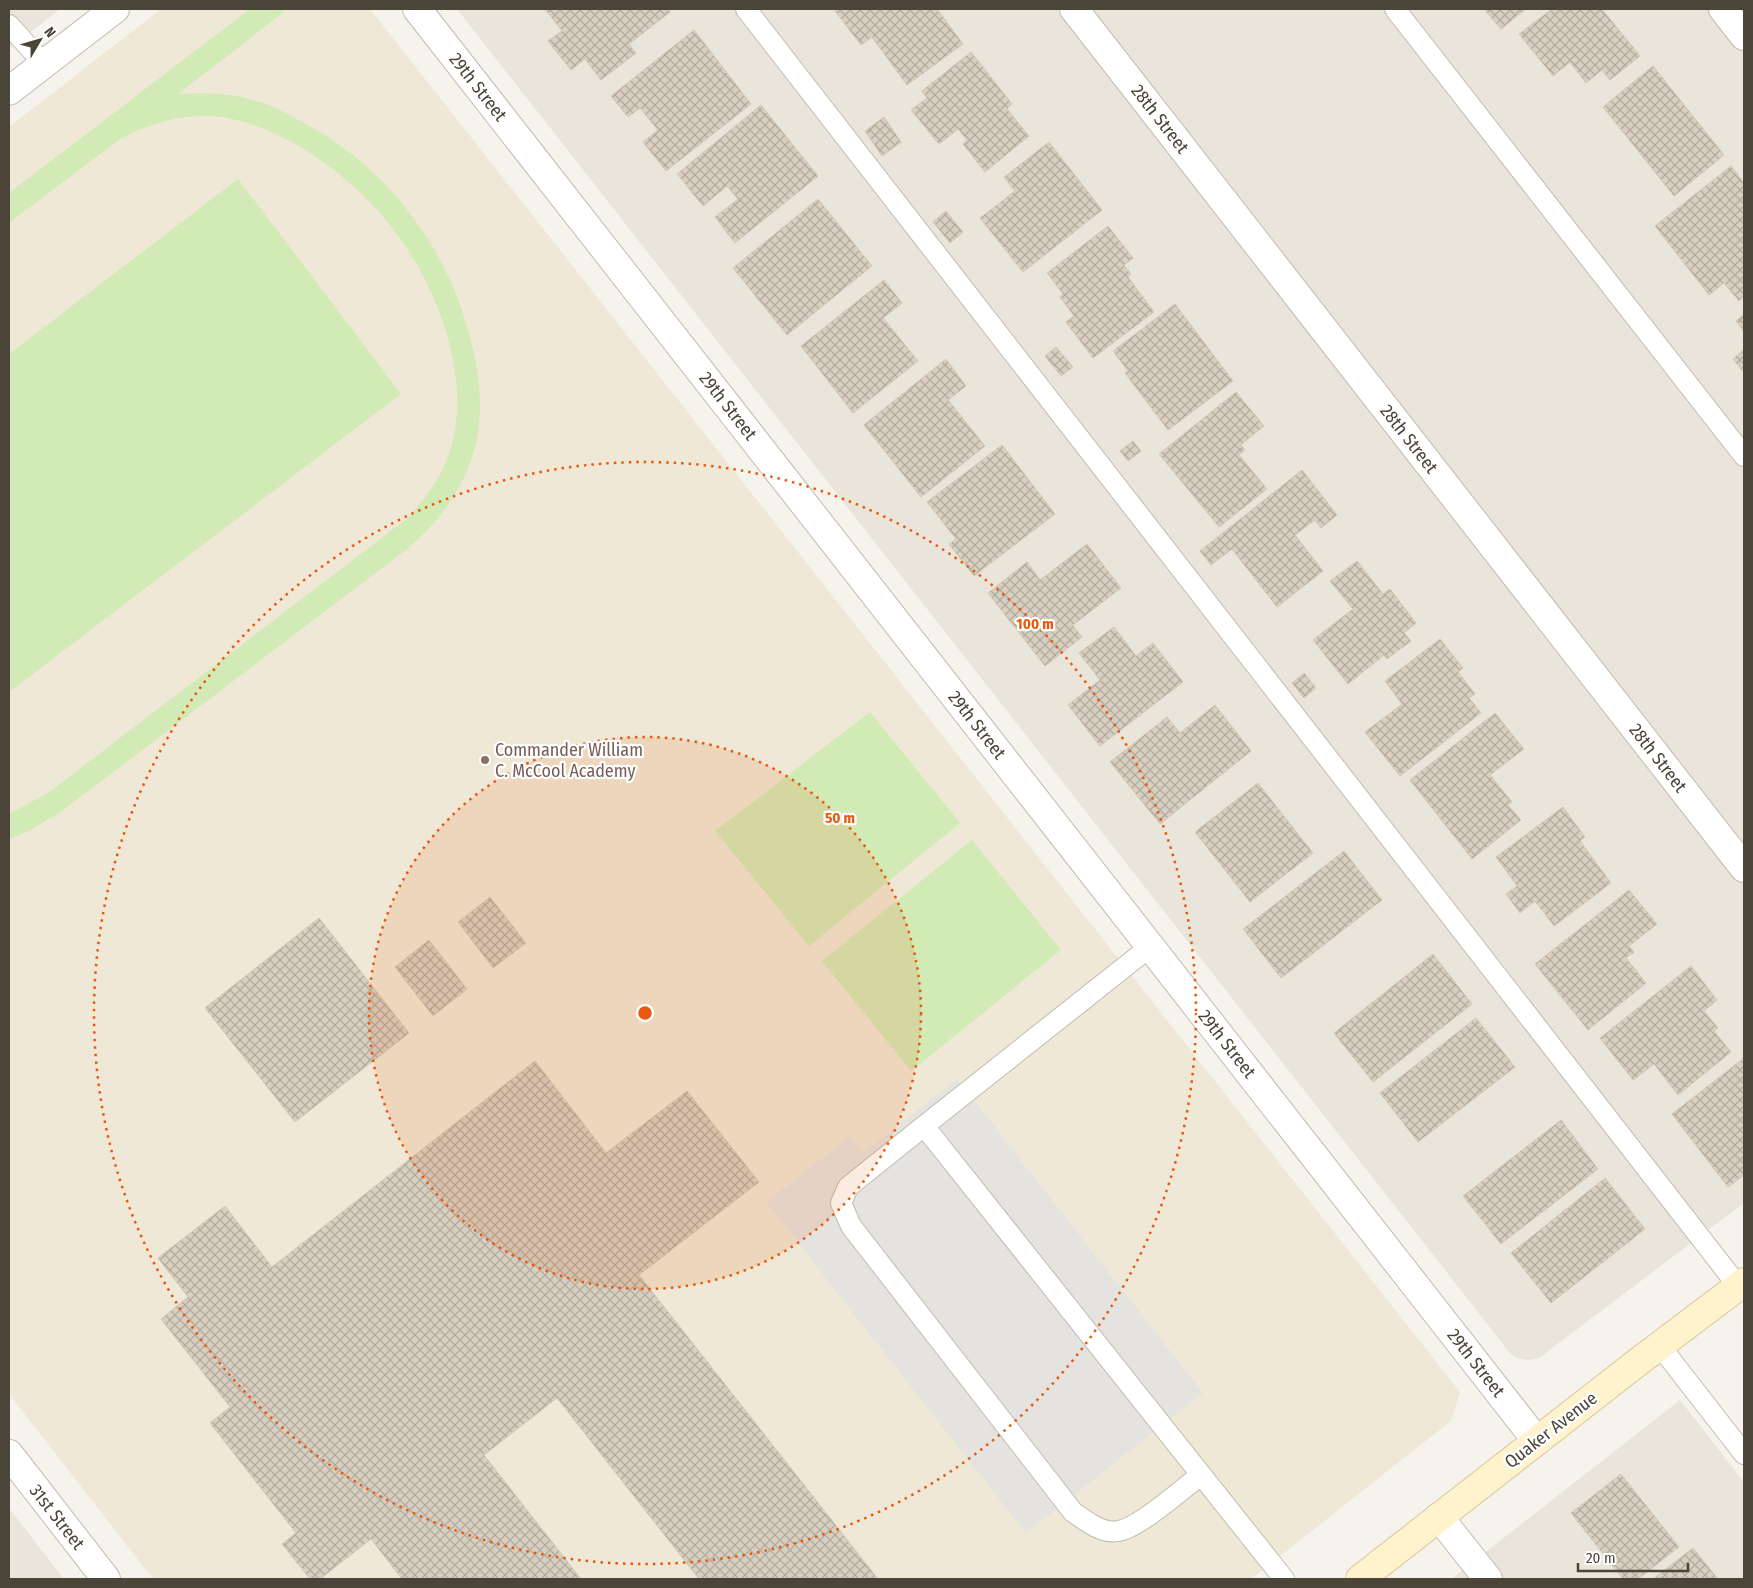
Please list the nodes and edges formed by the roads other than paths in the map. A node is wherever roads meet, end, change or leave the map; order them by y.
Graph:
1 (115, 9) edge
2 (417, 9) edge
3 (746, 9) edge
4 (1074, 9) edge
5 (1395, 9) edge
6 (1723, 9) edge
7 (9, 25) edge
8 (1744, 36) edge
9 (44, 64) junction
10 (9, 91) edge
11 (1744, 456) edge
12 (1744, 868) edge
13 (1151, 946) junction
14 (924, 1126) junction
15 (1741, 1284) edge
16 (1660, 1346) junction
17 (1537, 1441) junction
18 (9, 1454) edge
19 (1744, 1454) edge
20 (1201, 1475) junction
21 (1439, 1517) junction
22 (106, 1579) edge
23 (1284, 1579) edge
24 (1360, 1579) edge
25 (1488, 1579) edge

1 - 9 street
2 - 13 street, 29th Street
3 - 15 lane
4 - 12 street, 28th Street
5 - 11 lane
6 - 8 street
7 - 9 lane
9 - 10 street
13 - 14 lane
13 - 17 street, 29th Street
14 - 20 lane
14 - 20 lane
15 - 16 main road, Quaker Avenue
16 - 17 main road, Quaker Avenue
16 - 19 lane
17 - 21 main road, Quaker Avenue
18 - 22 street, 31st Street
20 - 23 lane
21 - 24 main road, Quaker Avenue
21 - 25 street

